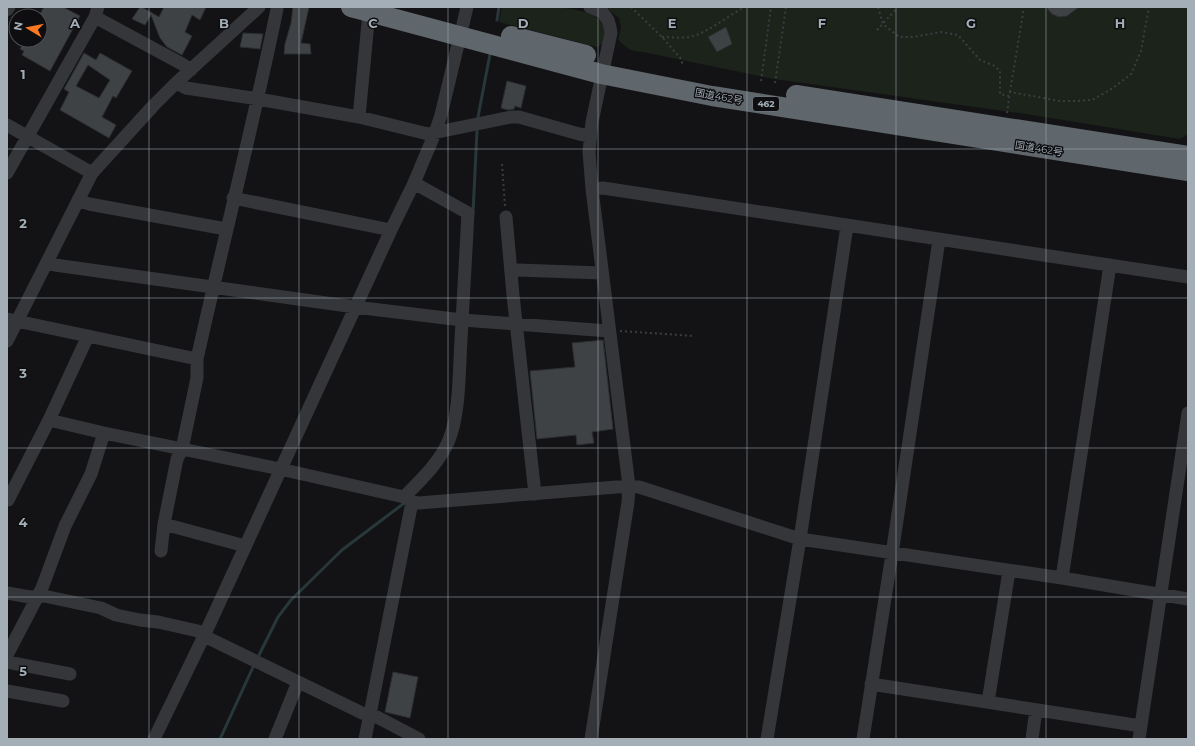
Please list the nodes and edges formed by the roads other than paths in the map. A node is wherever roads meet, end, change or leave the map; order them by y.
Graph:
1 (9, 7) edge
2 (259, 7) edge
3 (396, 7) edge
4 (590, 7) edge
5 (277, 9) dead end
6 (360, 9) edge
7 (7, 10) edge
8 (97, 12) edge
9 (464, 22) edge
10 (603, 67) junction
11 (190, 70) junction
12 (176, 83) junction
13 (258, 99) junction
14 (359, 117) junction
15 (7, 125) edge
16 (435, 133) junction
17 (28, 136) junction
18 (590, 136) junction
19 (1188, 156) edge
20 (1188, 171) edge
21 (7, 173) edge
22 (92, 173) junction
23 (414, 183) junction
24 (592, 189) junction
25 (233, 198) junction
26 (78, 200) junction
27 (506, 217) road end
28 (847, 226) junction
29 (226, 228) junction
30 (390, 230) junction
31 (939, 240) junction
32 (47, 263) junction
33 (1110, 265) junction
34 (517, 270) dead end
35 (602, 273) junction
36 (1188, 277) edge
37 (213, 288) junction
38 (355, 307) junction
39 (12, 320) edge
40 (462, 320) junction
41 (516, 324) junction
42 (609, 331) junction
43 (88, 336) junction
44 (7, 341) edge
45 (197, 359) junction
46 (1188, 413) edge
47 (49, 420) junction
48 (104, 433) junction
49 (182, 449) junction
50 (280, 469) junction
51 (629, 486) junction
52 (535, 494) junction
53 (408, 499) junction
54 (7, 500) edge
55 (164, 524) junction
56 (800, 539) junction
57 (245, 546) junction
58 (161, 551) dead end
59 (892, 554) junction
60 (1009, 571) junction
61 (1062, 578) junction
62 (10, 594) edge
63 (1161, 595) junction
64 (38, 597) junction
65 (1188, 599) edge
66 (204, 636) junction
67 (7, 655) edge
68 (7, 662) edge
69 (70, 674) dead end
70 (298, 682) junction
71 (872, 684) junction
72 (7, 691) edge
73 (63, 701) dead end
74 (988, 702) junction
75 (1036, 710) junction
76 (370, 716) junction
77 (1141, 726) junction
78 (154, 739) edge
79 (275, 739) edge
80 (365, 739) edge
81 (419, 739) edge
82 (591, 739) edge
83 (767, 739) edge
84 (863, 739) edge
85 (1032, 739) edge
86 (1139, 739) edge

1 - 7 street
2 - 11 street
3 - 9 highway, 国道462号 / 462
4 - 10 street
5 - 13 street
6 - 9 highway, 国道462号 / 462
6 - 14 street
8 - 11 street
8 - 17 street
9 - 10 highway, 国道462号 / 462
9 - 16 street
10 - 18 street
10 - 19 highway, 国道462号 / 462
10 - 20 highway, 国道462号 / 462
11 - 12 street
12 - 13 street
12 - 22 street
13 - 14 street
13 - 25 street
14 - 16 street
15 - 17 street
16 - 18 street
16 - 23 street
17 - 21 street
17 - 22 street
18 - 24 street
22 - 26 street
23 - 30 street
23 - 40 street
24 - 28 street
24 - 35 street
25 - 29 street
25 - 30 street
26 - 29 street
26 - 32 street
27 - 41 street
28 - 31 street
28 - 56 street
29 - 37 street
30 - 38 street
31 - 33 street
31 - 59 street
32 - 37 street
32 - 39 street
33 - 36 street
33 - 61 street
34 - 35 street
35 - 42 street
37 - 38 street
37 - 45 street
38 - 40 street
38 - 50 street
39 - 43 street
39 - 44 street
40 - 41 street
40 - 53 street
41 - 42 street
41 - 52 street
42 - 51 street
43 - 45 street
43 - 47 street
45 - 49 street
46 - 63 street
47 - 48 street
47 - 54 street
48 - 49 street
48 - 64 street
49 - 50 street
49 - 55 street
50 - 53 street
50 - 57 street
51 - 52 street
51 - 56 street
51 - 82 street
52 - 53 street
53 - 76 street
55 - 57 street
55 - 58 street
56 - 59 street
56 - 83 street
57 - 66 street
59 - 60 street
59 - 71 street
60 - 61 street
60 - 74 street
61 - 63 street
62 - 64 street
63 - 65 street
63 - 77 street
64 - 66 street
64 - 67 street
66 - 70 street
66 - 78 street
68 - 69 street
70 - 76 street
70 - 79 street
71 - 74 street
71 - 84 street
72 - 73 street
74 - 75 street
75 - 77 street
75 - 85 street
76 - 80 street
76 - 81 street
77 - 86 street

